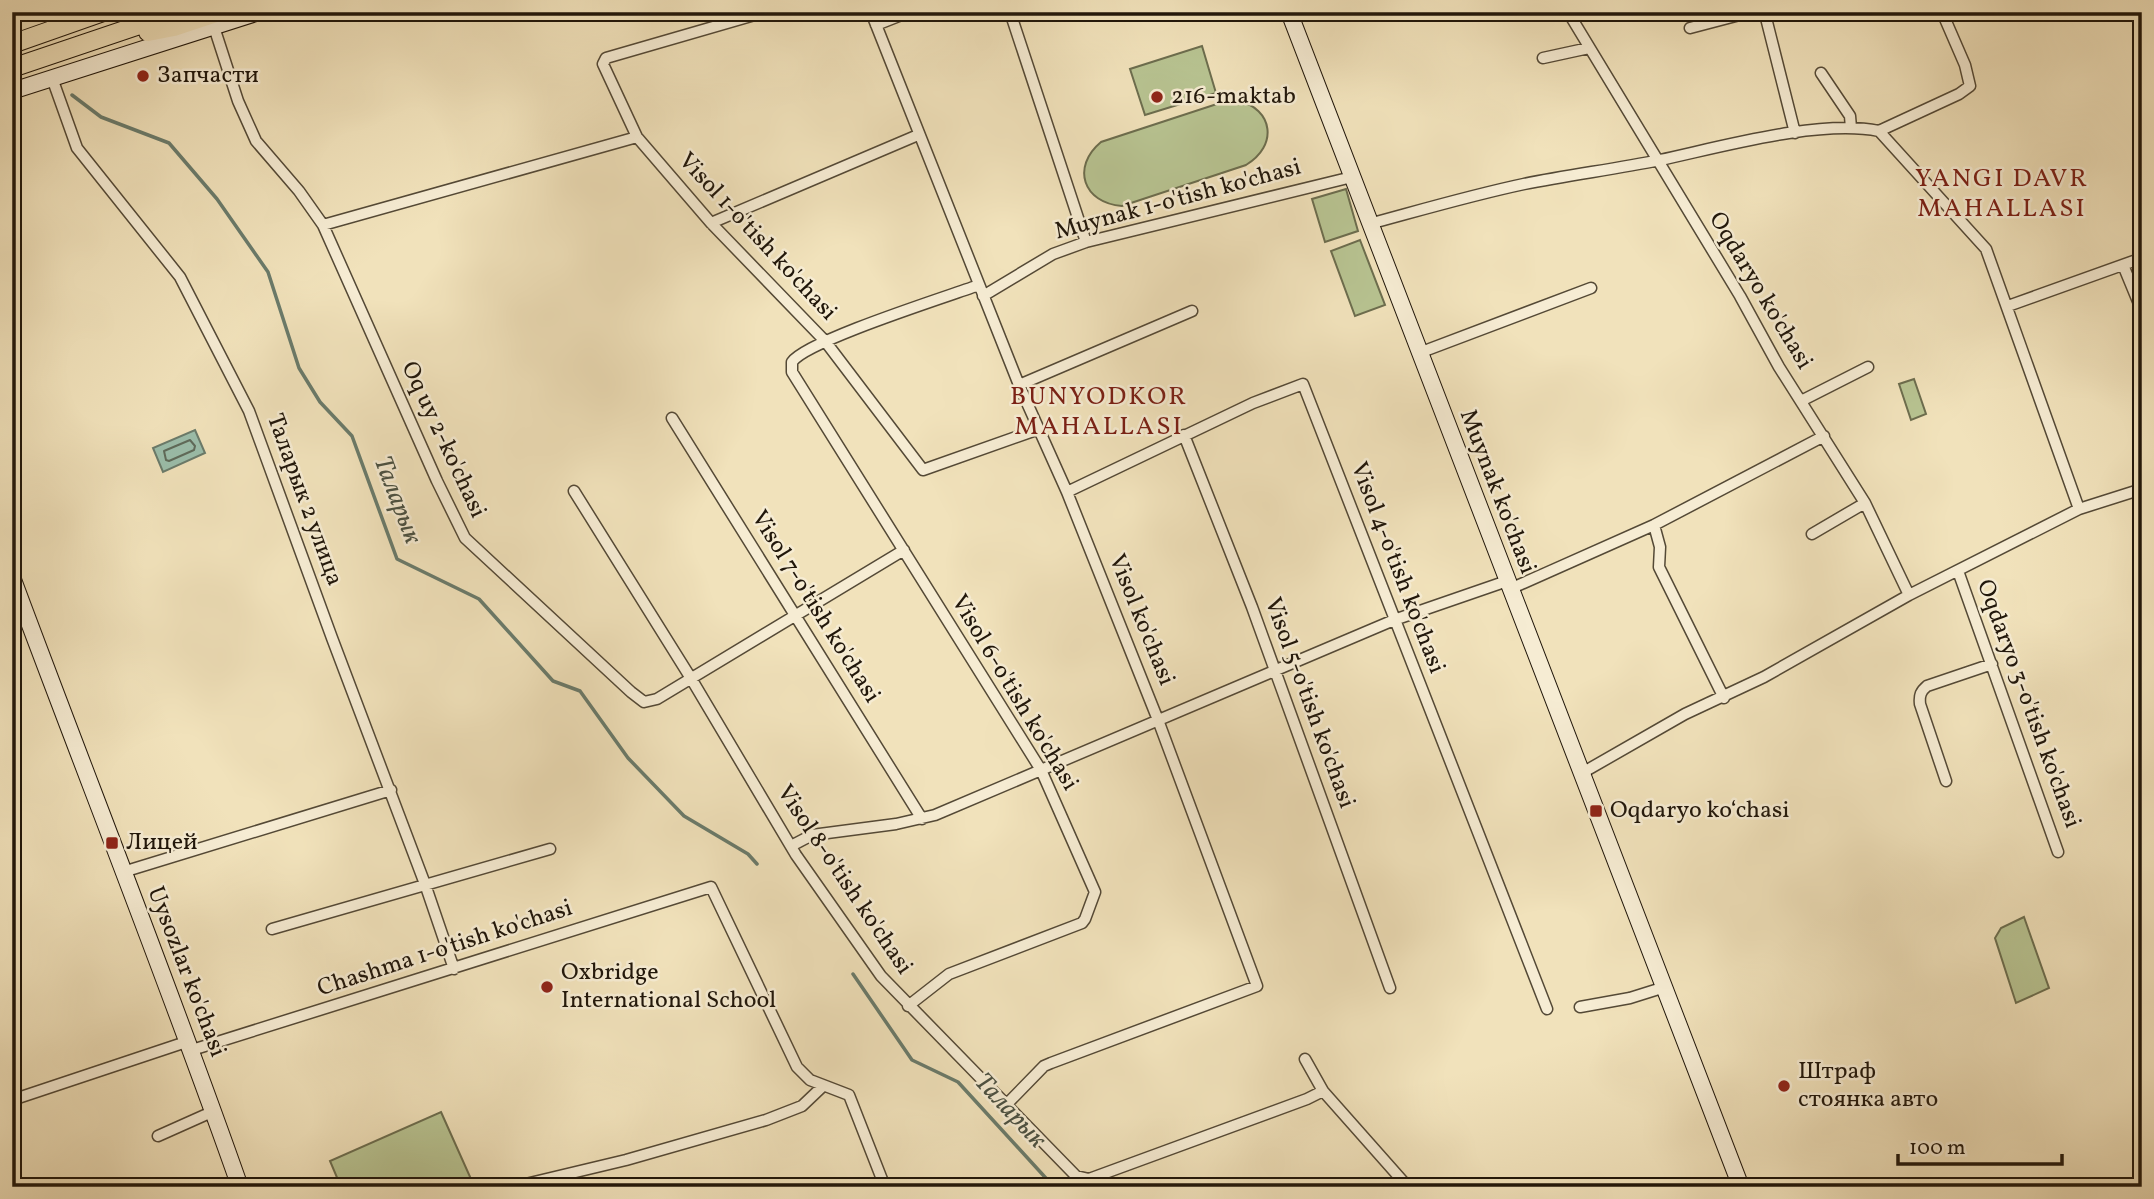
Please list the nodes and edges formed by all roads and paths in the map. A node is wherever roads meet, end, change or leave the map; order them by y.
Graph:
1 (103, 12) edge
2 (178, 12) edge
3 (259, 12) edge
4 (765, 12) edge
5 (871, 12) edge
6 (909, 12) edge
7 (1010, 12) edge
8 (1289, 12) edge
9 (1568, 12) edge
10 (1751, 12) edge
11 (1759, 12) edge
12 (1942, 12) edge
13 (43, 13) edge
14 (217, 20) edge
15 (12, 24) edge
16 (876, 25) junction
17 (1690, 28) dead end
18 (12, 44) edge
19 (76, 47) junction
20 (1588, 48) junction
21 (1543, 58) dead end
22 (12, 68) edge
23 (1821, 74) dead end
24 (52, 78) junction
25 (12, 91) edge
26 (1851, 128) junction
27 (1880, 131) junction
28 (1795, 133) junction
29 (918, 135) junction
30 (637, 137) junction
31 (1656, 160) junction
32 (1352, 177) junction
33 (711, 223) junction
34 (1369, 224) junction
35 (323, 225) junction
36 (1086, 242) junction
37 (2142, 258) edge
38 (2123, 265) junction
39 (979, 285) junction
40 (1591, 288) dead end
41 (983, 296) junction
42 (2008, 306) junction
43 (1192, 311) dead end
44 (2142, 311) edge
45 (825, 341) junction
46 (1419, 353) junction
47 (1868, 367) dead end
48 (1019, 385) junction
49 (1801, 401) junction
50 (672, 418) dead end
51 (1039, 429) junction
52 (1184, 435) junction
53 (1824, 436) junction
54 (2142, 489) edge
55 (574, 491) dead end
56 (1067, 492) junction
57 (1865, 503) junction
58 (2079, 509) junction
59 (1654, 525) junction
60 (1812, 534) dead end
61 (904, 550) junction
62 (1958, 571) junction
63 (12, 578) edge
64 (1508, 585) junction
65 (1909, 595) junction
66 (796, 616) junction
67 (1394, 620) junction
68 (1992, 664) junction
69 (1274, 669) junction
70 (692, 680) junction
71 (1724, 698) junction
72 (1158, 720) junction
73 (1041, 770) junction
74 (1582, 773) junction
75 (1946, 781) dead end
76 (391, 790) junction
77 (922, 819) junction
78 (792, 846) junction
79 (550, 849) dead end
80 (2058, 852) dead end
81 (123, 872) junction
82 (425, 884) junction
83 (272, 929) dead end
84 (454, 969) junction
85 (1665, 987) junction
86 (1390, 988) dead end
87 (908, 1006) junction
88 (1580, 1007) dead end
89 (1547, 1009) dead end
90 (190, 1045) junction
91 (1305, 1059) dead end
92 (822, 1086) junction
93 (1323, 1091) junction
94 (12, 1100) edge
95 (1007, 1104) junction
96 (214, 1111) junction
97 (158, 1136) dead end
98 (234, 1185) edge
99 (513, 1187) edge
100 (885, 1187) edge
101 (1408, 1187) edge
102 (1741, 1187) edge

1 - 18 main road
2 - 19 main road
3 - 14 street
4 - 30 street, Visol 1-o'tish ko'chasi
5 - 16 street, Visol ko'chasi
6 - 16 street
7 - 36 street
8 - 32 street, Muynak ko'chasi
9 - 20 street, Oqdaryo ko'chasi
10 - 17 street
11 - 28 street
12 - 27 street
13 - 15 main road
14 - 19 main road
14 - 24 street
14 - 35 street, Oq uy 2-ko'chasi
16 - 29 street, Visol ko'chasi
19 - 22 main road
20 - 21 street
20 - 31 street, Oqdaryo ko'chasi
23 - 26 street
24 - 25 street
24 - 76 street, Таларык 2 улица
26 - 27 street
26 - 28 street
27 - 42 street
28 - 31 street
29 - 33 street
29 - 39 street, Visol ko'chasi
30 - 33 street, Visol 1-o'tish ko'chasi
30 - 35 street
31 - 34 street
31 - 49 street, Oqdaryo ko'chasi
32 - 34 street, Muynak ko'chasi
32 - 36 street, Muynak 1-o'tish ko'chasi
33 - 45 street, Visol 1-o'tish ko'chasi
34 - 46 street, Muynak ko'chasi
35 - 70 street, Oq uy 2-ko'chasi
36 - 41 street, Muynak 1-o'tish ko'chasi
37 - 38 street
38 - 42 street
38 - 44 street
39 - 41 street, Visol ko'chasi
39 - 45 street
40 - 46 street
41 - 48 street, Visol ko'chasi
42 - 58 street
43 - 48 street
45 - 51 street, Visol 1-o'tish ko'chasi
45 - 61 street, Visol 6-o'tish ko'chasi
46 - 64 street, Muynak ko'chasi
47 - 49 street
48 - 51 street, Visol ko'chasi
49 - 53 street, Oqdaryo ko'chasi
50 - 66 street, Visol 7-o'tish ko'chasi
51 - 56 street, Visol ko'chasi
52 - 56 street, Visol 4-o'tish ko'chasi
52 - 67 street, Visol 4-o'tish ko'chasi
52 - 69 street, Visol 5-o'tish ko'chasi
53 - 57 street, Oqdaryo ko'chasi
53 - 59 street
54 - 58 street
55 - 70 street, Visol 8-o'tish ko'chasi
56 - 72 street, Visol ko'chasi
57 - 60 street
57 - 65 street, Oqdaryo ko'chasi
58 - 62 street
59 - 64 street
59 - 71 street
61 - 66 street, Oq uy 2-ko'chasi
61 - 73 street, Visol 6-o'tish ko'chasi
62 - 65 street
62 - 68 street, Oqdaryo 3-o'tish ko'chasi
63 - 81 street, Uysozlar ko'chasi
64 - 67 street
64 - 74 street, Muynak ko'chasi
65 - 71 street
66 - 70 street, Oq uy 2-ko'chasi
66 - 77 street, Visol 7-o'tish ko'chasi
67 - 69 street
67 - 89 street, Visol 4-o'tish ko'chasi
68 - 75 street
68 - 80 street, Oqdaryo 3-o'tish ko'chasi
69 - 72 street
69 - 86 street, Visol 5-o'tish ko'chasi
70 - 78 street, Visol 8-o'tish ko'chasi
71 - 74 street
72 - 73 street
72 - 95 street, Visol ko'chasi
73 - 77 street
73 - 87 street, Visol 6-o'tish ko'chasi
74 - 85 street, Muynak ko'chasi
76 - 81 street
76 - 82 street, Таларык 2 улица
77 - 78 street
78 - 87 street, Visol 8-o'tish ko'chasi
79 - 82 street
81 - 90 street, Uysozlar ko'chasi
82 - 83 street
82 - 84 street, Таларык 2 улица
84 - 90 street, Chashma 1-o'tish ko'chasi
84 - 92 street, Chashma 1-o'tish ko'chasi
85 - 88 street
85 - 102 street, Muynak ko'chasi
87 - 95 street, Visol 8-o'tish ko'chasi
90 - 94 street, Chashma 1-o'tish ko'chasi
90 - 96 street, Uysozlar ko'chasi
91 - 93 street
92 - 99 street
92 - 100 street
93 - 95 street, Visol 8-o'tish ko'chasi
93 - 101 street
96 - 97 street
96 - 98 street, Uysozlar ko'chasi

